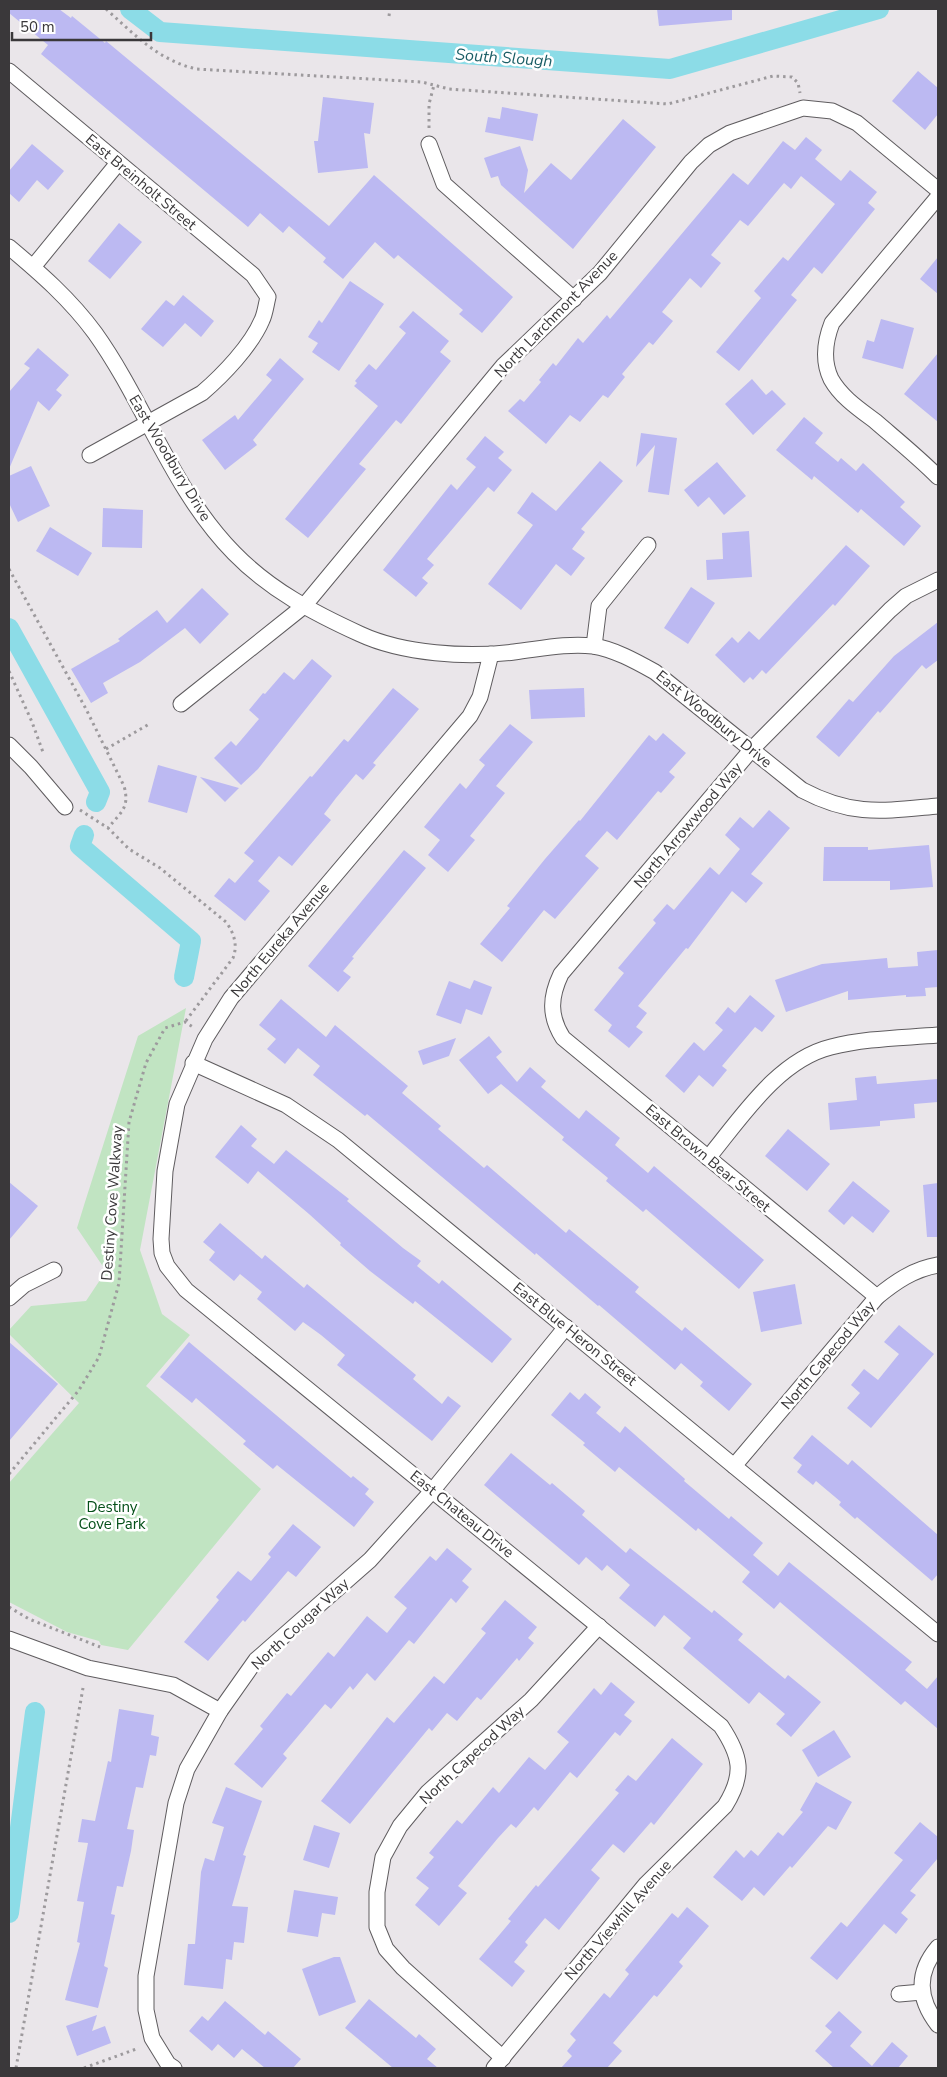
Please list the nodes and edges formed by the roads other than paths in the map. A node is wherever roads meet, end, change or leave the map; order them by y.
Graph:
1 (9, 71) edge
2 (429, 144) road end
3 (118, 163) junction
4 (938, 190) edge
5 (938, 197) edge
6 (9, 247) edge
7 (33, 267) junction
8 (574, 299) junction
9 (148, 425) junction
10 (90, 455) dead end
11 (938, 477) edge
12 (648, 545) dead end
13 (938, 580) edge
14 (304, 606) junction
15 (594, 646) junction
16 (491, 654) junction
17 (181, 704) dead end
18 (9, 745) edge
19 (752, 749) junction
20 (938, 806) edge
21 (65, 807) road end
22 (552, 1009) joint
23 (938, 1035) edge
24 (193, 1063) junction
25 (708, 1158) junction
26 (938, 1265) edge
27 (167, 1266) joint
28 (54, 1270) dead end
29 (877, 1297) junction
30 (9, 1298) edge
31 (566, 1327) junction
32 (734, 1466) junction
33 (433, 1490) junction
34 (599, 1626) junction
35 (938, 1634) edge
36 (9, 1639) edge
37 (220, 1711) junction
38 (738, 1773) joint
39 (938, 1947) edge
40 (922, 1992) junction
41 (899, 1994) dead end
42 (938, 2025) edge
43 (499, 2063) edge
44 (174, 2068) edge

1 - 3 street, East Breinholt Street
2 - 8 street
3 - 7 street
3 - 9 street, East Breinholt Street
4 - 8 street, North Larchmont Avenue
5 - 11 street
6 - 7 street, East Woodbury Drive
7 - 9 street, East Woodbury Drive
8 - 14 street, North Larchmont Avenue
9 - 10 street
9 - 14 street, East Woodbury Drive
12 - 15 street
13 - 19 street, North Arrowwood Way
14 - 16 street, East Woodbury Drive
14 - 17 street, North Larchmont Avenue
15 - 16 street, East Woodbury Drive
15 - 19 street, East Woodbury Drive
16 - 24 street, North Eureka Avenue
18 - 21 street
19 - 20 street, East Woodbury Drive
19 - 22 street, North Arrowwood Way
22 - 25 street, East Brown Bear Street
23 - 25 street
24 - 27 street, North Eureka Avenue
24 - 31 street, East Blue Heron Street
25 - 29 street, East Brown Bear Street
26 - 29 street, North Capecod Way
27 - 33 street, East Chateau Drive
28 - 30 street
29 - 32 street, North Capecod Way
31 - 32 street, East Blue Heron Street
31 - 33 street, North Cougar Way
32 - 35 street, East Blue Heron Street
33 - 34 street, East Chateau Drive
33 - 37 street, North Cougar Way
34 - 38 street, East Chateau Drive
34 - 43 street, North Capecod Way
36 - 37 street
37 - 44 street, North Cougar Way
38 - 43 street, North Viewhill Avenue
39 - 40 street
40 - 41 street
40 - 42 street

